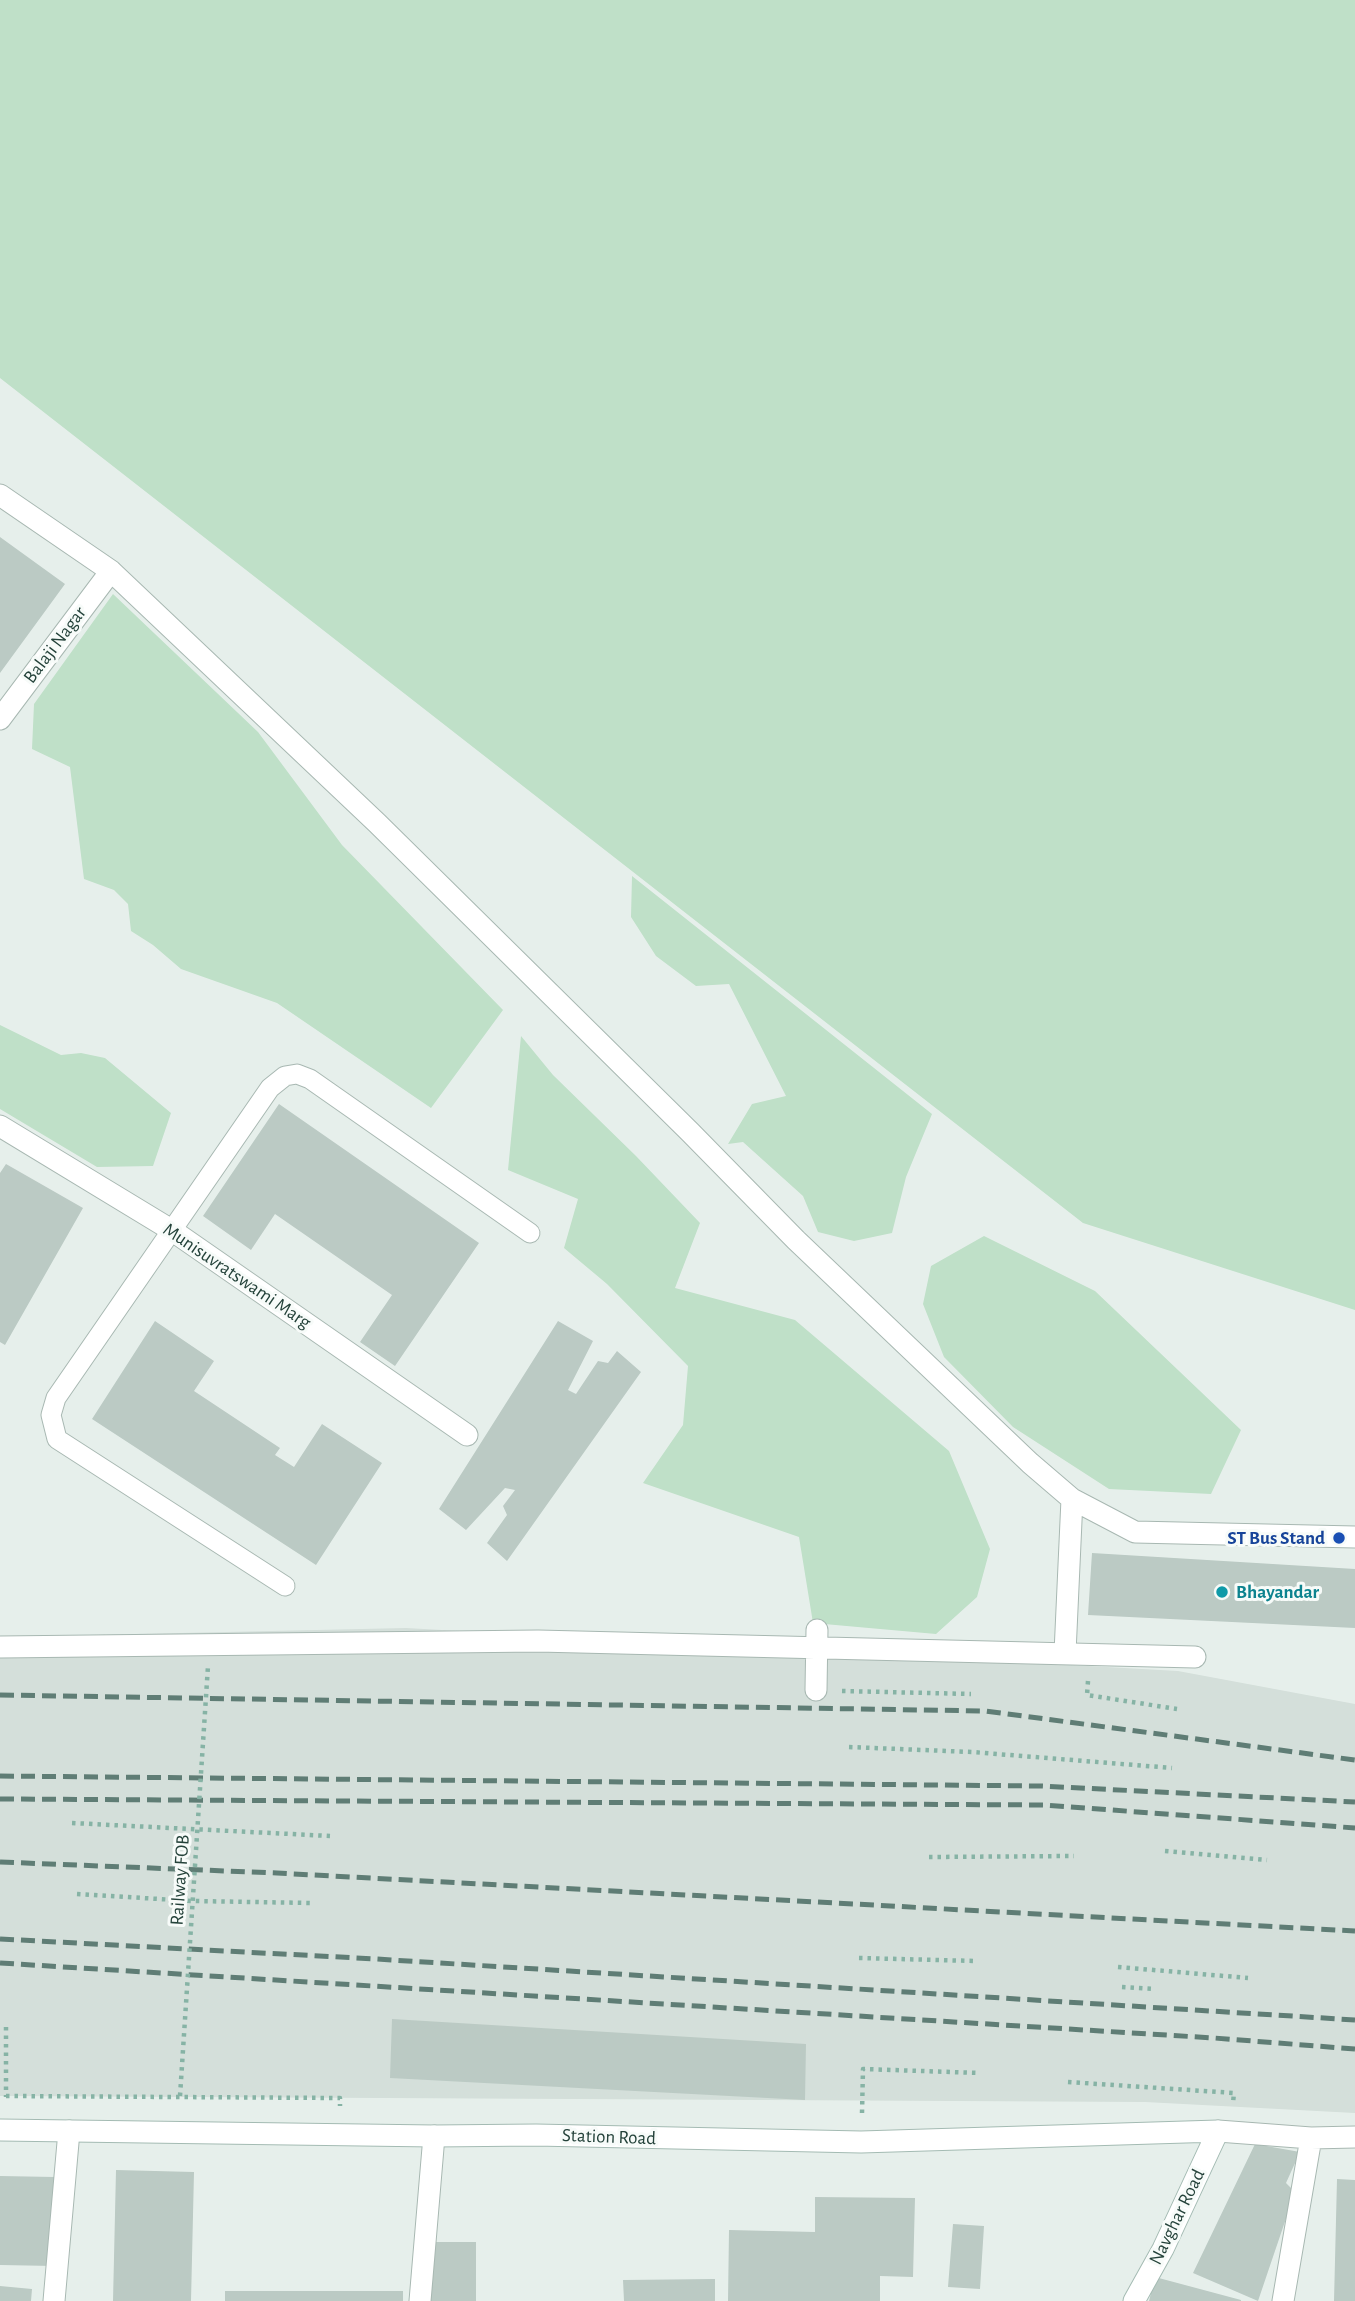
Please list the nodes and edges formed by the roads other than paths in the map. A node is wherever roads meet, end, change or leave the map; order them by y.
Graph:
1 (0, 495) edge
2 (111, 571) junction
3 (0, 719) edge
4 (0, 1126) edge
5 (173, 1231) junction
6 (530, 1233) dead end
7 (467, 1435) dead end
8 (1072, 1499) junction
9 (1355, 1537) edge
10 (285, 1586) dead end
11 (817, 1638) junction
12 (0, 1647) edge
13 (1065, 1653) junction
14 (1195, 1657) dead end
15 (816, 1690) road end
16 (3, 2130) edge
17 (1218, 2131) junction
18 (69, 2132) junction
19 (434, 2136) junction
20 (1355, 2137) edge
21 (1311, 2138) junction
22 (54, 2301) edge
23 (420, 2301) edge
24 (1134, 2301) edge
25 (1283, 2301) edge

1 - 2 street
2 - 3 street, Balaji Nagar
2 - 8 street
4 - 5 street, Munisuvratswami Marg
5 - 6 lane
5 - 7 street, Munisuvratswami Marg
5 - 10 lane
8 - 9 street
8 - 13 street
11 - 12 street
11 - 13 street
11 - 15 street
13 - 14 street
16 - 18 street, Station Road
17 - 19 street, Station Road
17 - 21 street, Station Road
17 - 24 street, Navghar Road
18 - 19 street, Station Road
18 - 22 street
19 - 23 street
20 - 21 street, Station Road
21 - 25 street

